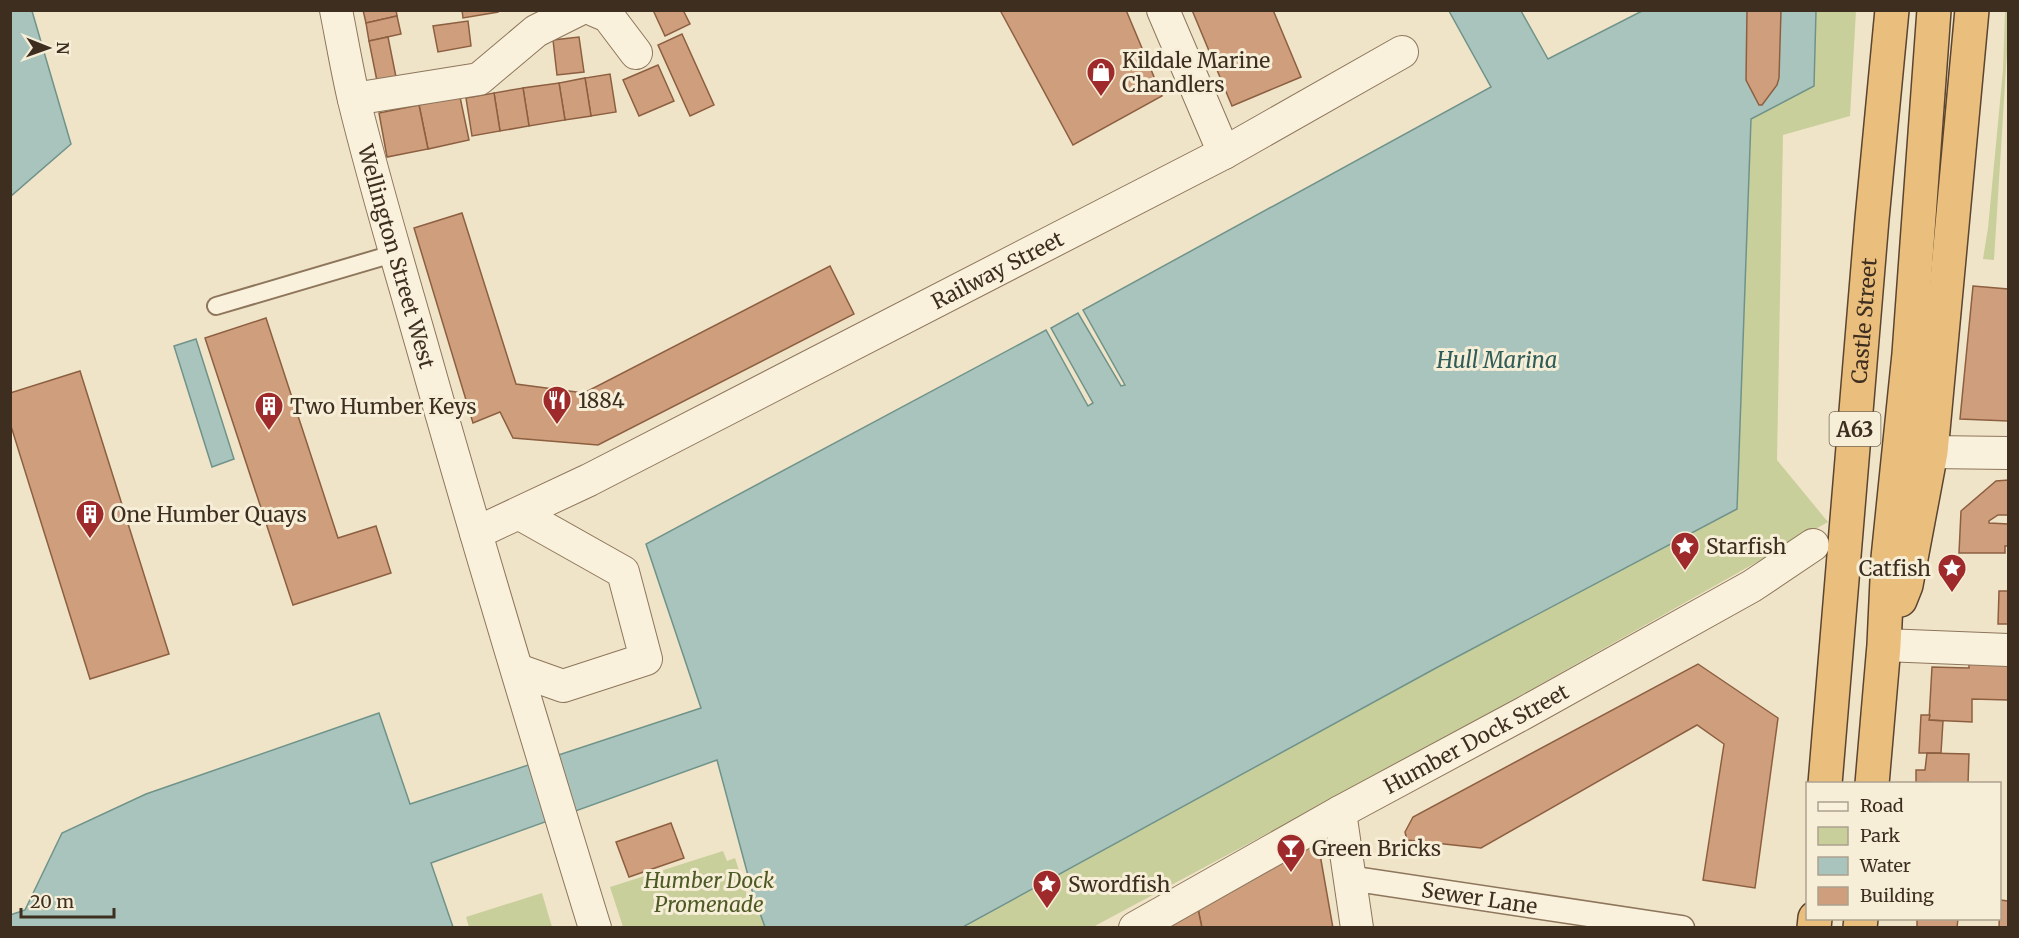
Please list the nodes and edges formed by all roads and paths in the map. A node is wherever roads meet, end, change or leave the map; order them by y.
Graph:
1 (336, 10) edge
2 (579, 10) edge
3 (594, 10) edge
4 (1163, 10) edge
5 (1887, 10) edge
6 (1892, 10) edge
7 (1934, 10) edge
8 (1972, 10) edge
9 (1402, 52) dead end
10 (636, 53) dead end
11 (1886, 75) junction
12 (354, 99) junction
13 (1224, 153) junction
14 (396, 253) junction
15 (216, 306) dead end
16 (1931, 452) junction
17 (2008, 453) edge
18 (520, 514) junction
19 (476, 533) junction
20 (1812, 544) dead end
21 (1884, 645) junction
22 (2008, 650) edge
23 (518, 670) junction
24 (1825, 782) edge
25 (1872, 782) edge
26 (1340, 812) junction
27 (1349, 878) junction
28 (595, 927) edge
29 (1135, 927) edge
30 (1356, 927) edge
31 (1682, 927) edge

1 - 12 street, Wellington Street West
2 - 12 street
3 - 10 street
4 - 13 street
5 - 11 highway
6 - 11 highway, A63
7 - 21 highway, A63
8 - 16 highway, A63
9 - 13 street, Railway Street
11 - 24 highway, Castle Street / A63
12 - 14 street, Wellington Street West
13 - 18 street, Railway Street
14 - 15 lane
14 - 19 street, Wellington Street West
16 - 17 street
16 - 21 highway, A63
18 - 19 street
18 - 23 street
19 - 23 street, Wellington Street West
20 - 26 street, Humber Dock Street
21 - 22 street
21 - 25 highway, A63
23 - 28 street, Wellington Street West
26 - 27 street
26 - 29 street, Humber Dock Street
27 - 30 street
27 - 31 street, Sewer Lane

